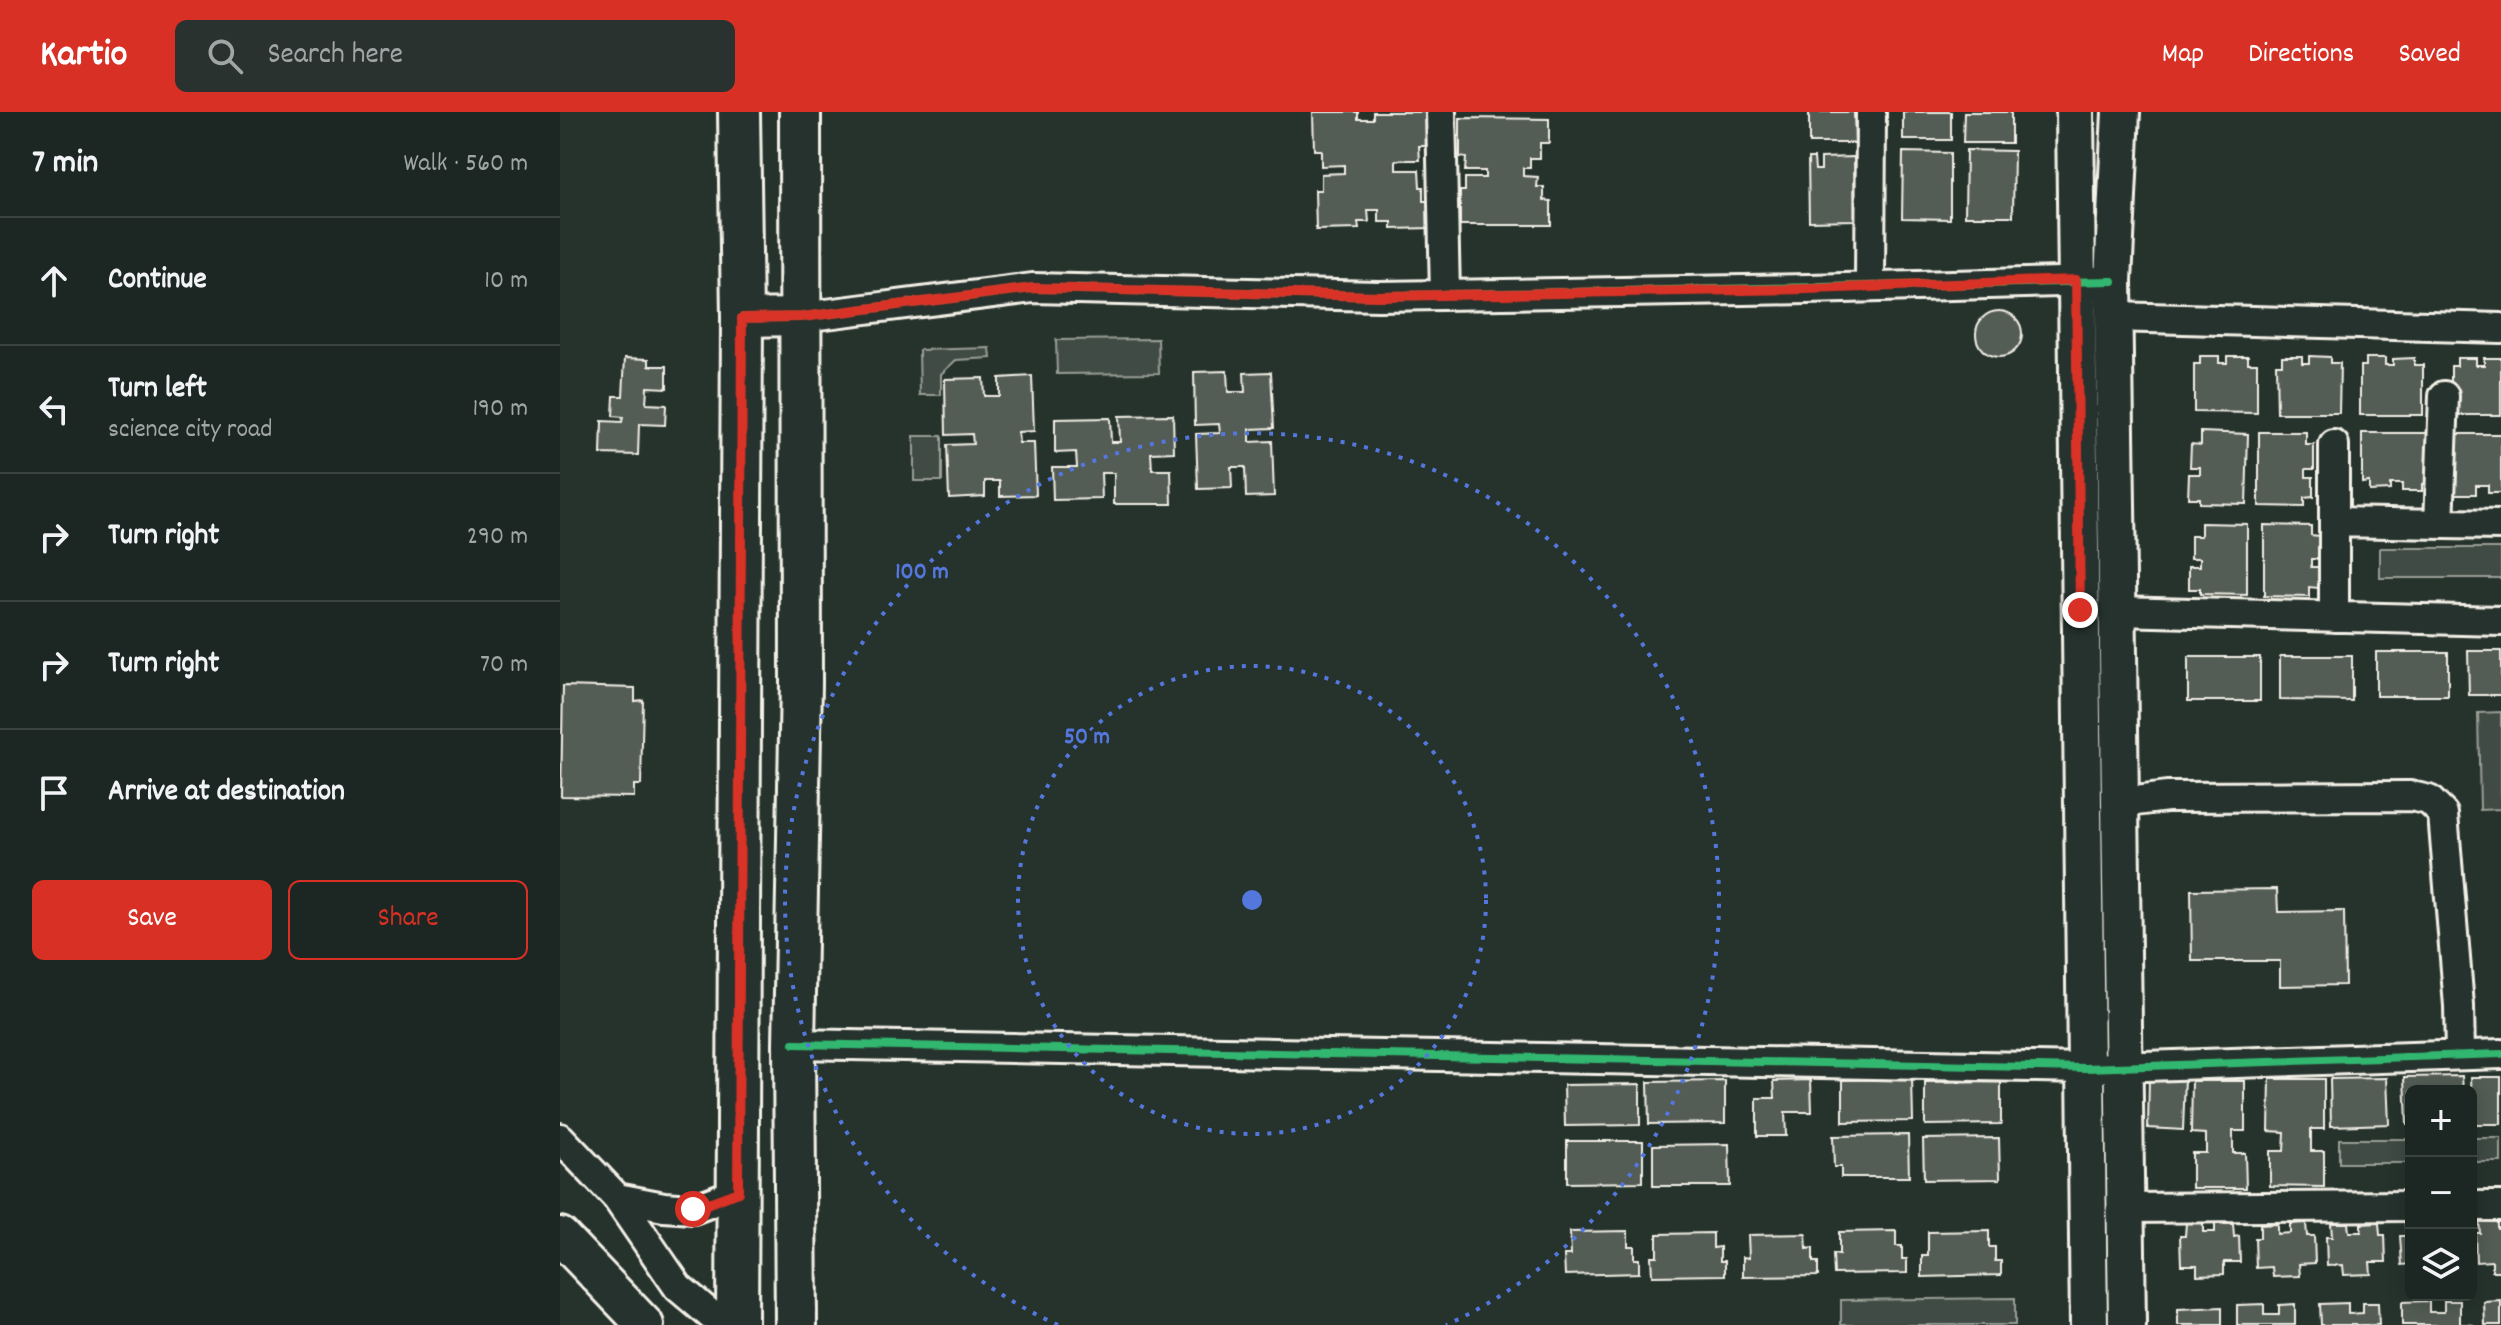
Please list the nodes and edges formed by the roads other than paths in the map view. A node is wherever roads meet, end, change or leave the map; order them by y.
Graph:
1 (739, 112) edge
2 (800, 112) edge
3 (1441, 112) edge
4 (1871, 112) edge
5 (2075, 112) edge
6 (2121, 112) edge
7 (2076, 280) junction
8 (2113, 281) junction
9 (1870, 287) junction
10 (1445, 295) junction
11 (802, 317) junction
12 (2113, 317) junction
13 (742, 318) junction
14 (2501, 328) edge
15 (2444, 396) dead end
16 (2334, 445) dead end
17 (2334, 522) junction
18 (2439, 524) junction
19 (2501, 525) edge
20 (2117, 611) junction
21 (2334, 617) junction
22 (2501, 621) edge
23 (2120, 803) junction
24 (794, 1044) junction
25 (2501, 1054) edge
26 (2460, 1055) junction
27 (2124, 1067) junction
28 (2086, 1068) junction
29 (560, 1138) edge
30 (738, 1192) junction
31 (617, 1198) junction
32 (2405, 1206) edge
33 (2477, 1206) edge
34 (2501, 1206) edge
35 (2125, 1208) junction
36 (560, 1236) edge
37 (645, 1325) edge
38 (735, 1325) edge
39 (796, 1325) edge
40 (2089, 1325) edge
41 (2127, 1325) edge

1 - 13 main road
2 - 11 main road
3 - 10 street
4 - 9 street
5 - 7 street
6 - 8 street
7 - 8 street
7 - 9 street
7 - 28 street
8 - 12 street
9 - 10 street
10 - 11 street
11 - 13 street
11 - 24 main road
12 - 14 street
12 - 20 street
13 - 30 main road
15 - 18 street
16 - 17 street
17 - 18 street
17 - 21 street
18 - 19 street
20 - 21 street
20 - 23 street
21 - 22 street
23 - 26 street
23 - 27 street
24 - 28 street
24 - 39 main road
25 - 26 street
26 - 27 street
27 - 28 street
27 - 35 street
28 - 40 street
29 - 31 street
30 - 31 street
30 - 38 main road
31 - 38 street
32 - 35 street
33 - 34 street
35 - 41 street
36 - 37 street

